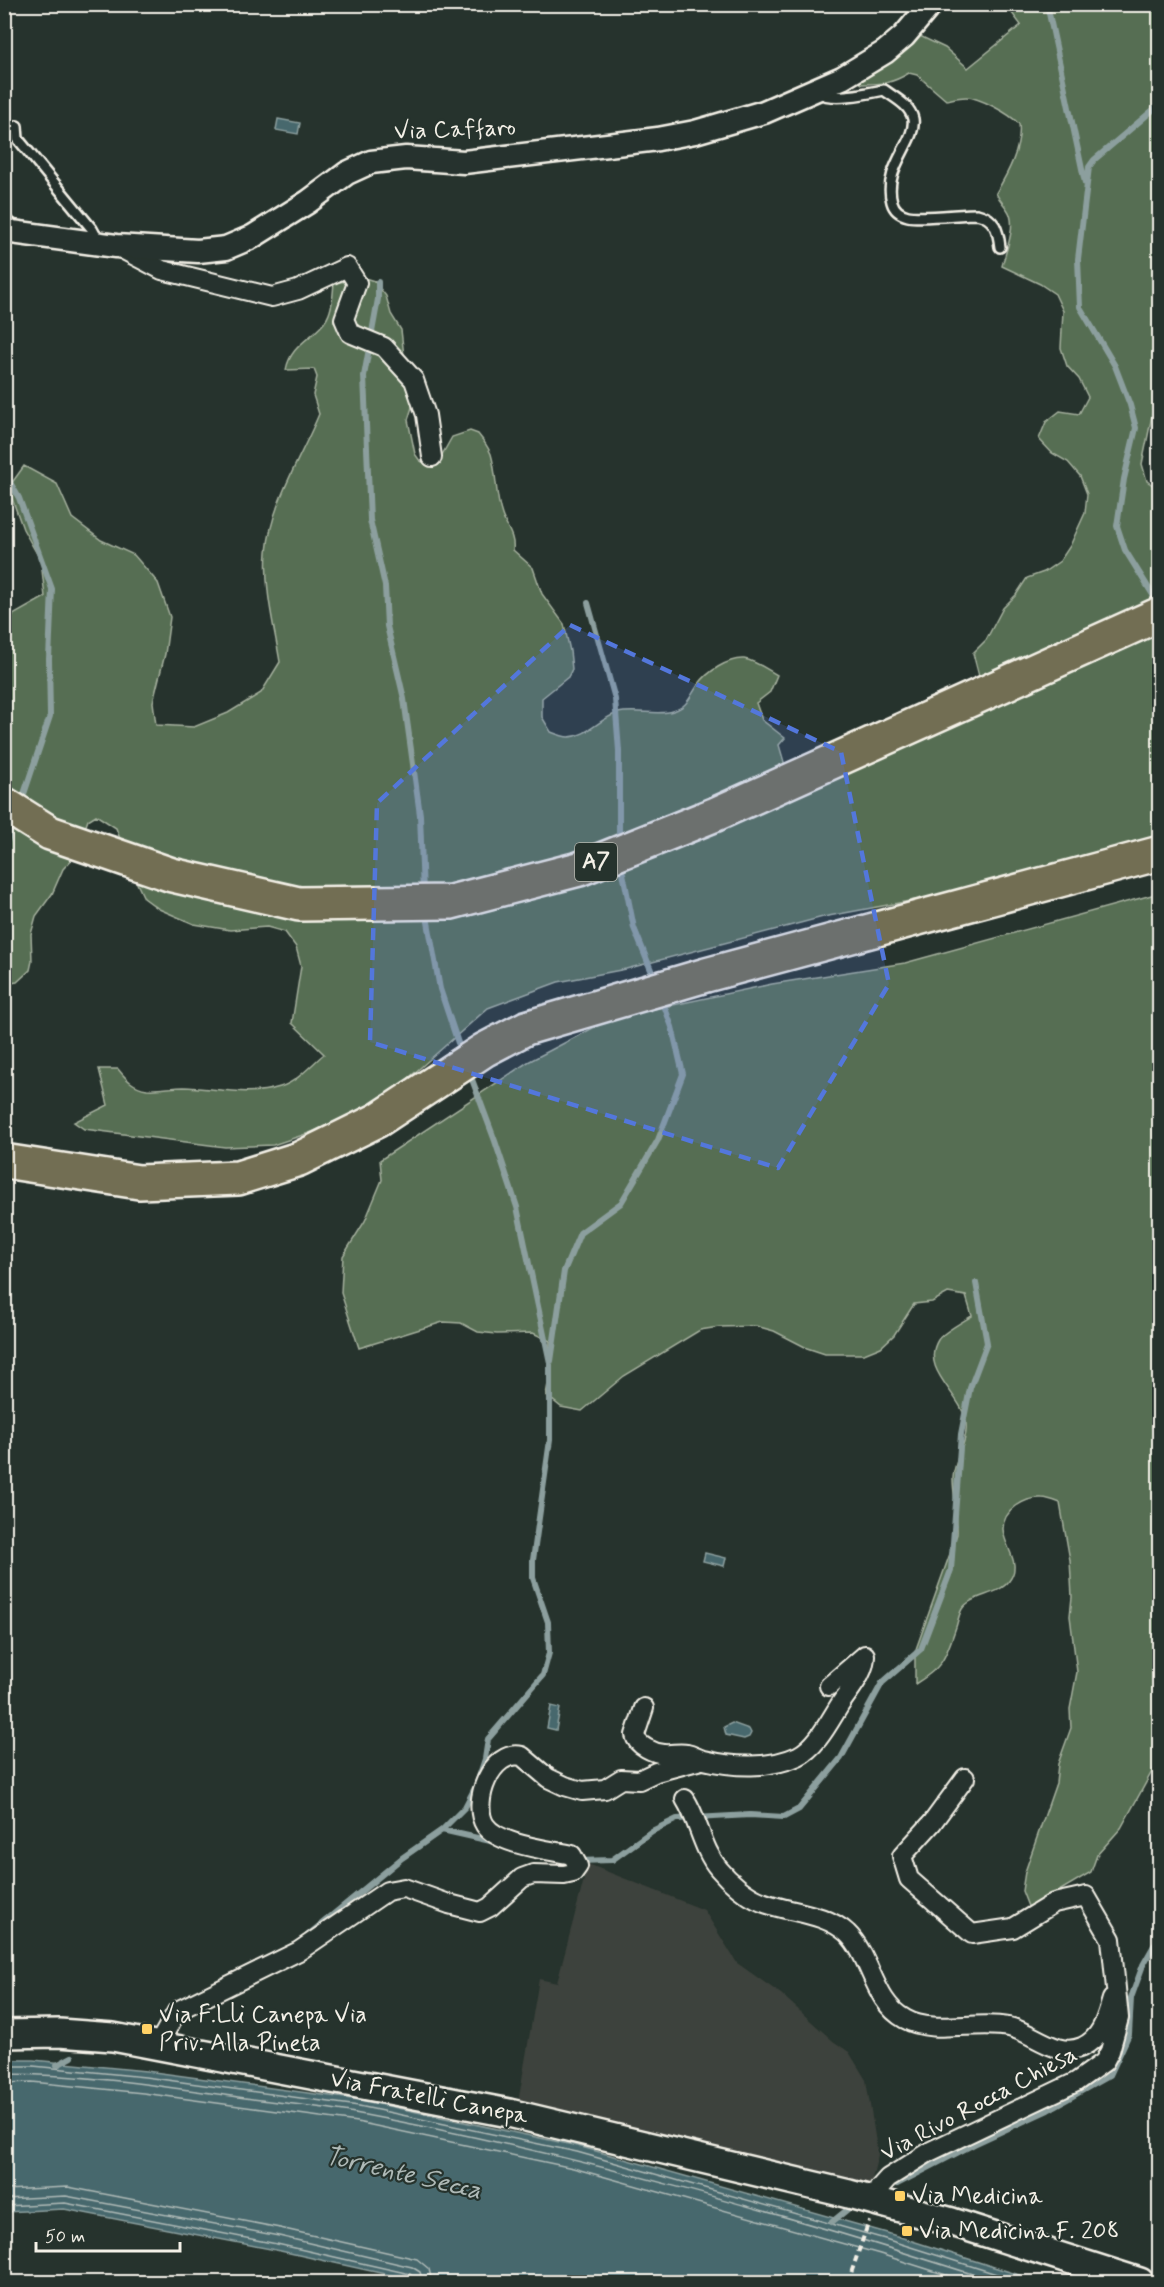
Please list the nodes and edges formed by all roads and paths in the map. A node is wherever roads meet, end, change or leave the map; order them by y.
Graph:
1 (931, 4) edge
2 (816, 90) junction
3 (16, 126) dead end
4 (4, 227) edge
5 (108, 245) junction
6 (1000, 247) dead end
7 (432, 457) dead end
8 (1160, 614) edge
9 (4, 804) edge
10 (1160, 853) edge
11 (4, 1161) edge
12 (829, 1686) dead end
13 (644, 1708) dead end
14 (701, 1760) junction
15 (965, 1778) dead end
16 (685, 1799) dead end
17 (1116, 1986) junction
18 (4, 2034) edge
19 (158, 2045) junction
20 (875, 2201) junction
21 (848, 2283) edge
22 (1140, 2283) edge

1 - 2 street, Via Caffaro
2 - 5 street, Via Caffaro
2 - 6 lane
3 - 5 lane
4 - 5 street, Via Caffaro
5 - 7 street
8 - 9 highway, A7
10 - 11 highway
12 - 14 street
13 - 14 street
14 - 19 street
15 - 17 street
16 - 17 street
17 - 20 street, Via Rivo Rocca Chiesa
18 - 19 main road, Via Fratelli Canepa
19 - 20 main road, Via Fratelli Canepa
20 - 21 path
20 - 22 main road, Via Fratelli Canepa

